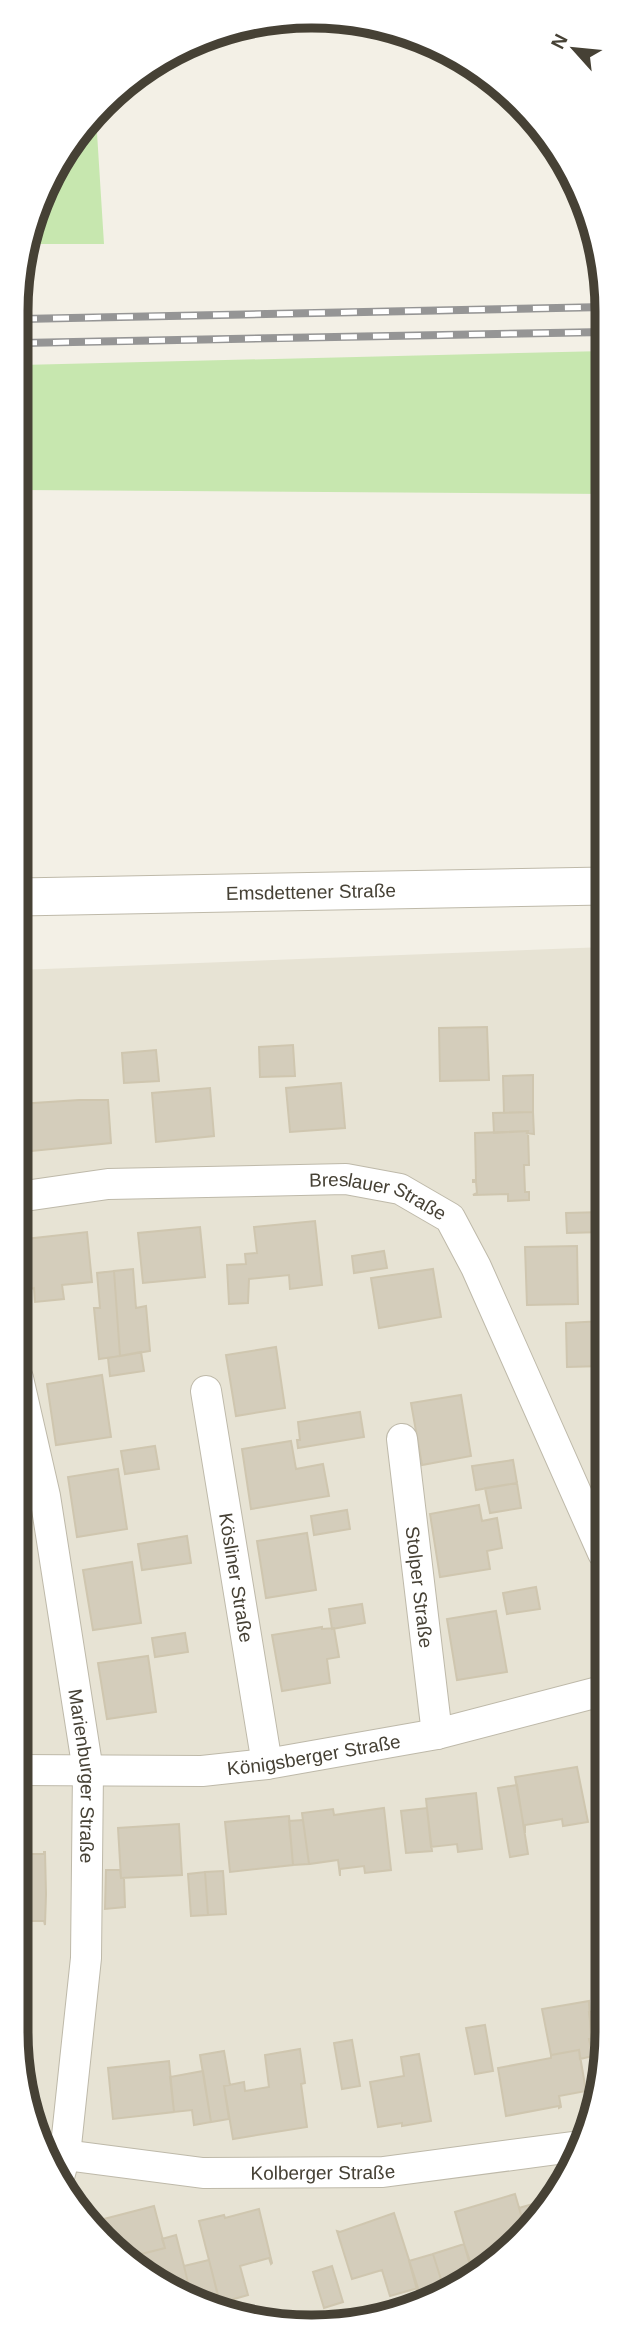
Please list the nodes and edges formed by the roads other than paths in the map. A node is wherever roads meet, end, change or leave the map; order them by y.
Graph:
1 (595, 886) edge
2 (28, 897) edge
3 (28, 1196) edge
4 (206, 1391) dead end
5 (28, 1422) edge
6 (402, 1439) dead end
7 (595, 1535) edge
8 (595, 1693) edge
9 (437, 1734) junction
10 (267, 1764) junction
11 (28, 1770) edge
12 (88, 1771) junction
13 (570, 2147) edge
14 (62, 2166) edge

1 - 2 street, Emsdettener Straße
3 - 7 street, Breslauer Straße
4 - 10 street, Kösliner Straße
5 - 12 street, Marienburger Straße
6 - 9 street, Stolper Straße
8 - 9 street, Königsberger Straße
9 - 10 street, Königsberger Straße
10 - 12 street, Königsberger Straße
11 - 12 street, Königsberger Straße
12 - 14 street, Marienburger Straße
13 - 14 street, Kolberger Straße

